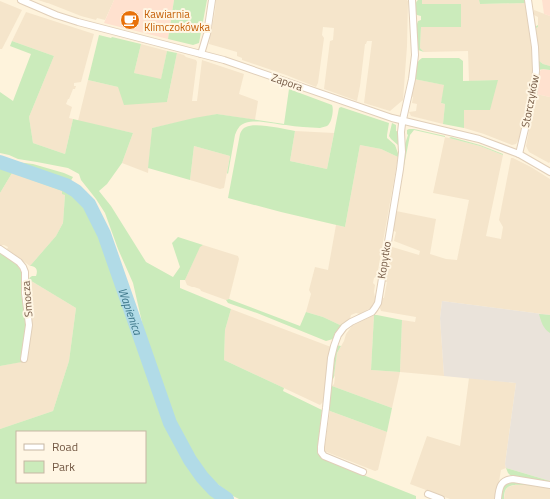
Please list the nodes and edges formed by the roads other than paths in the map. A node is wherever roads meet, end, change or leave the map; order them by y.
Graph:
1 (21, 0) edge
2 (212, 0) edge
3 (412, 0) edge
4 (528, 0) edge
5 (201, 54) junction
6 (403, 120) junction
7 (519, 154) junction
8 (550, 172) edge
9 (0, 249) edge
10 (24, 359) dead end
11 (363, 472) dead end
12 (550, 485) edge
13 (428, 494) dead end
14 (441, 499) edge
15 (498, 499) edge

1 - 5 street, Zapora
2 - 5 street
3 - 6 street, Kopytko
4 - 7 street, Storczyków
5 - 6 street, Zapora
6 - 7 street, Zapora
6 - 11 street, Kopytko
7 - 8 street, Zapora
9 - 10 street, Smocza
12 - 15 street
13 - 14 street

